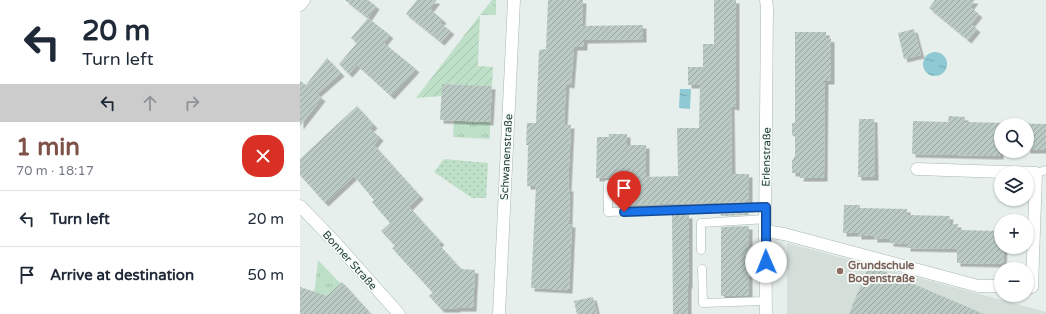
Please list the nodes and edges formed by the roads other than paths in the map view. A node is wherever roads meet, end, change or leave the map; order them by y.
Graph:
1 (304, 0) edge
2 (514, 0) edge
3 (766, 0) edge
4 (300, 5) edge
5 (917, 169) dead end
6 (1041, 172) edge
7 (608, 184) dead end
8 (300, 206) edge
9 (766, 219) junction
10 (701, 250) dead end
11 (1034, 262) edge
12 (702, 269) dead end
13 (994, 286) edge
14 (766, 301) junction
15 (399, 314) edge
16 (499, 314) edge
17 (766, 314) edge

1 - 4 street
2 - 16 street, Schwanenstraße
3 - 9 street, Erlenstraße
5 - 6 street
6 - 11 street
7 - 9 lane
8 - 15 street, Bonner Straße
9 - 10 lane
9 - 13 street
9 - 14 street, Erlenstraße
12 - 14 lane
14 - 17 street, Erlenstraße

